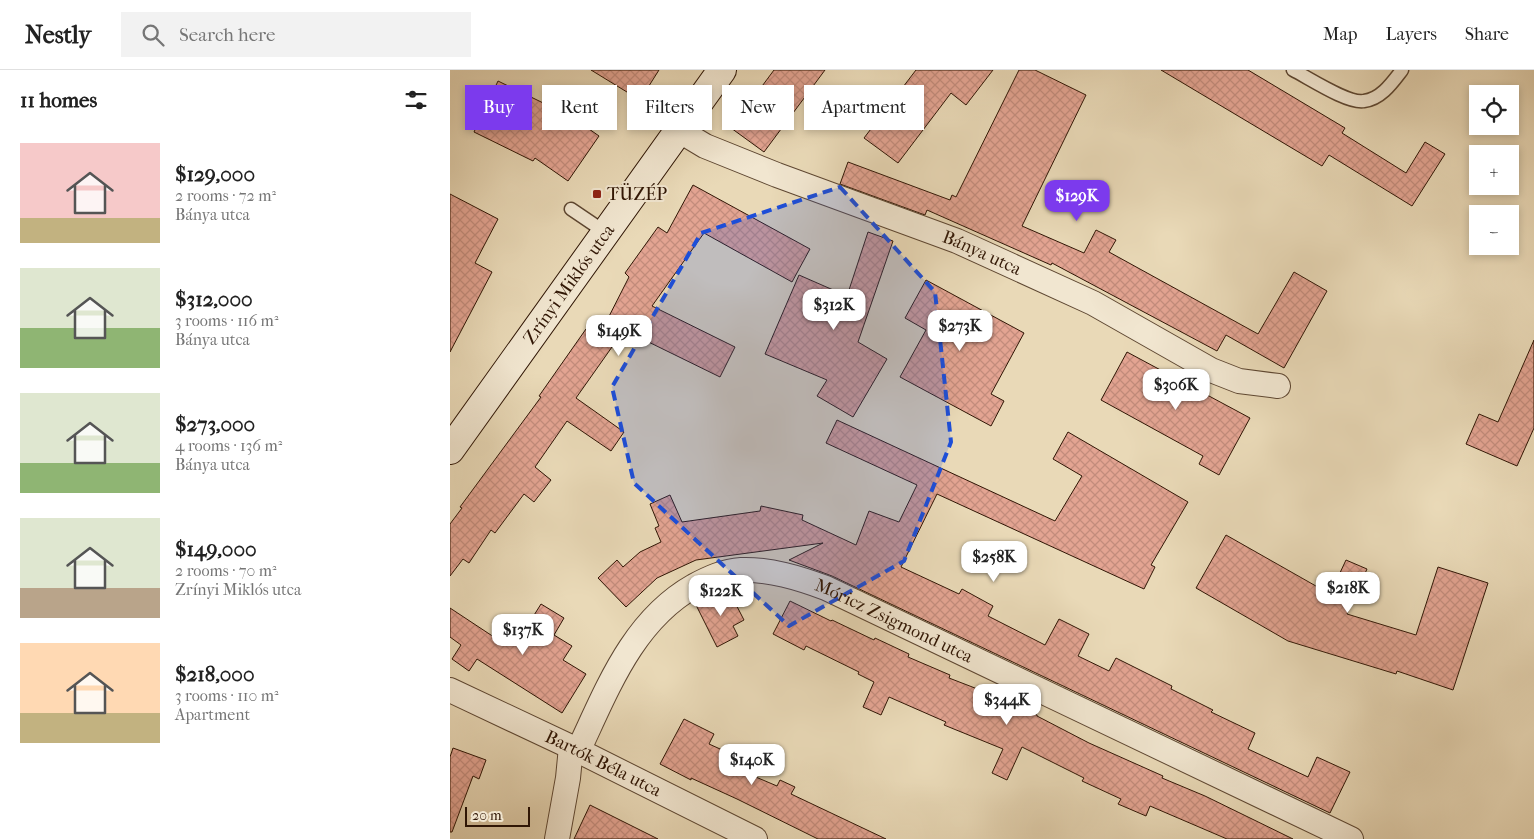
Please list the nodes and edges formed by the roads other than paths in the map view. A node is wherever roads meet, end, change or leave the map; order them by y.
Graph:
1 (722, 70) edge
2 (1294, 70) edge
3 (1402, 70) edge
4 (680, 131) junction
5 (571, 209) dead end
6 (605, 232) junction
7 (1278, 386) dead end
8 (450, 450) edge
9 (450, 690) edge
10 (574, 749) junction
11 (557, 839) edge
12 (755, 839) edge
13 (1351, 839) edge

1 - 4 main road, Zrínyi Miklós utca
2 - 3 lane
4 - 6 main road, Zrínyi Miklós utca
4 - 7 street, Bánya utca
5 - 6 lane
6 - 8 main road, Zrínyi Miklós utca
9 - 10 street, Bartók Béla utca
10 - 11 street
10 - 12 street, Bartók Béla utca
10 - 13 street, Móricz Zsigmond utca

